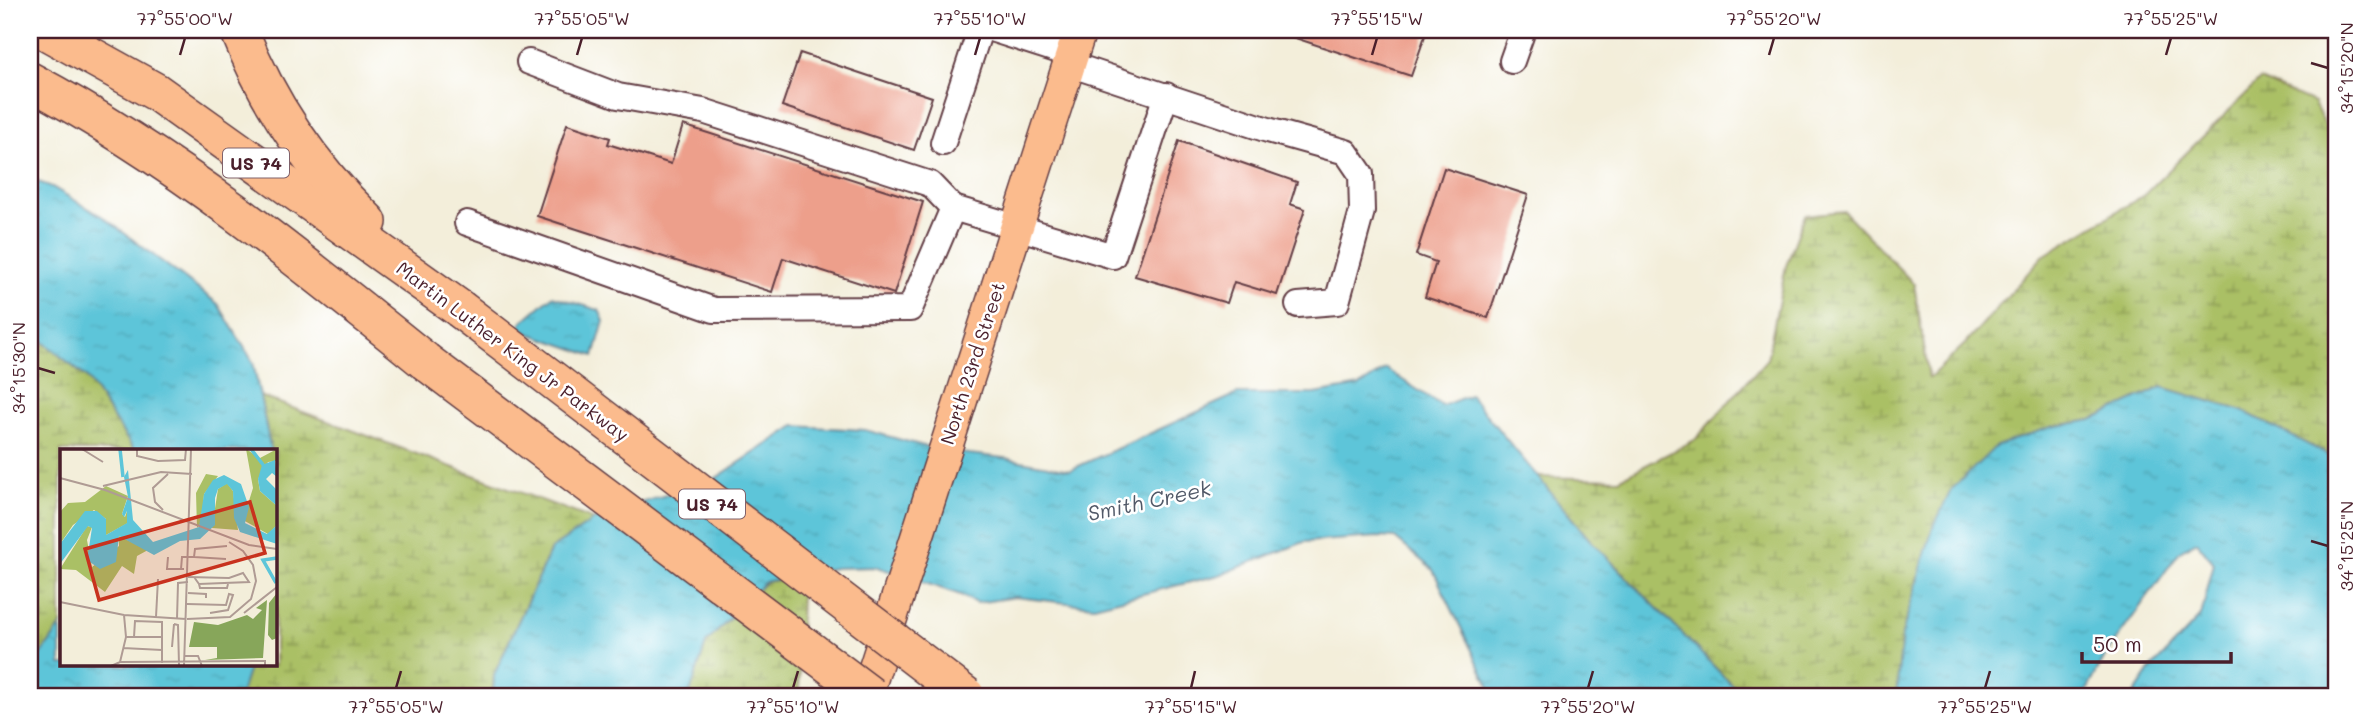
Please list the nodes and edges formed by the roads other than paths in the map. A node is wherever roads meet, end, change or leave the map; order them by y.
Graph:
1 (44, 30) edge
2 (239, 30) edge
3 (980, 30) edge
4 (994, 30) edge
5 (1523, 30) edge
6 (1074, 49) edge
7 (1513, 61) dead end
8 (529, 62) dead end
9 (30, 81) edge
10 (1166, 95) junction
11 (943, 143) dead end
12 (953, 208) junction
13 (467, 223) dead end
14 (1017, 226) junction
15 (1298, 305) dead end
16 (460, 309) junction
17 (866, 696) edge
18 (872, 696) edge
19 (966, 696) edge

1 - 16 highway, Martin Luther King Jr Parkway / US 74
2 - 16 highway
3 - 11 lane
4 - 6 lane
5 - 7 lane
6 - 10 lane
6 - 14 main road, North 23rd Street
8 - 12 lane
9 - 18 highway, US 74, bridge
10 - 14 lane
10 - 15 lane
12 - 13 lane
12 - 14 lane
14 - 17 main road, North 23rd Street
16 - 19 highway, Martin Luther King Jr Parkway / US 74, bridge

